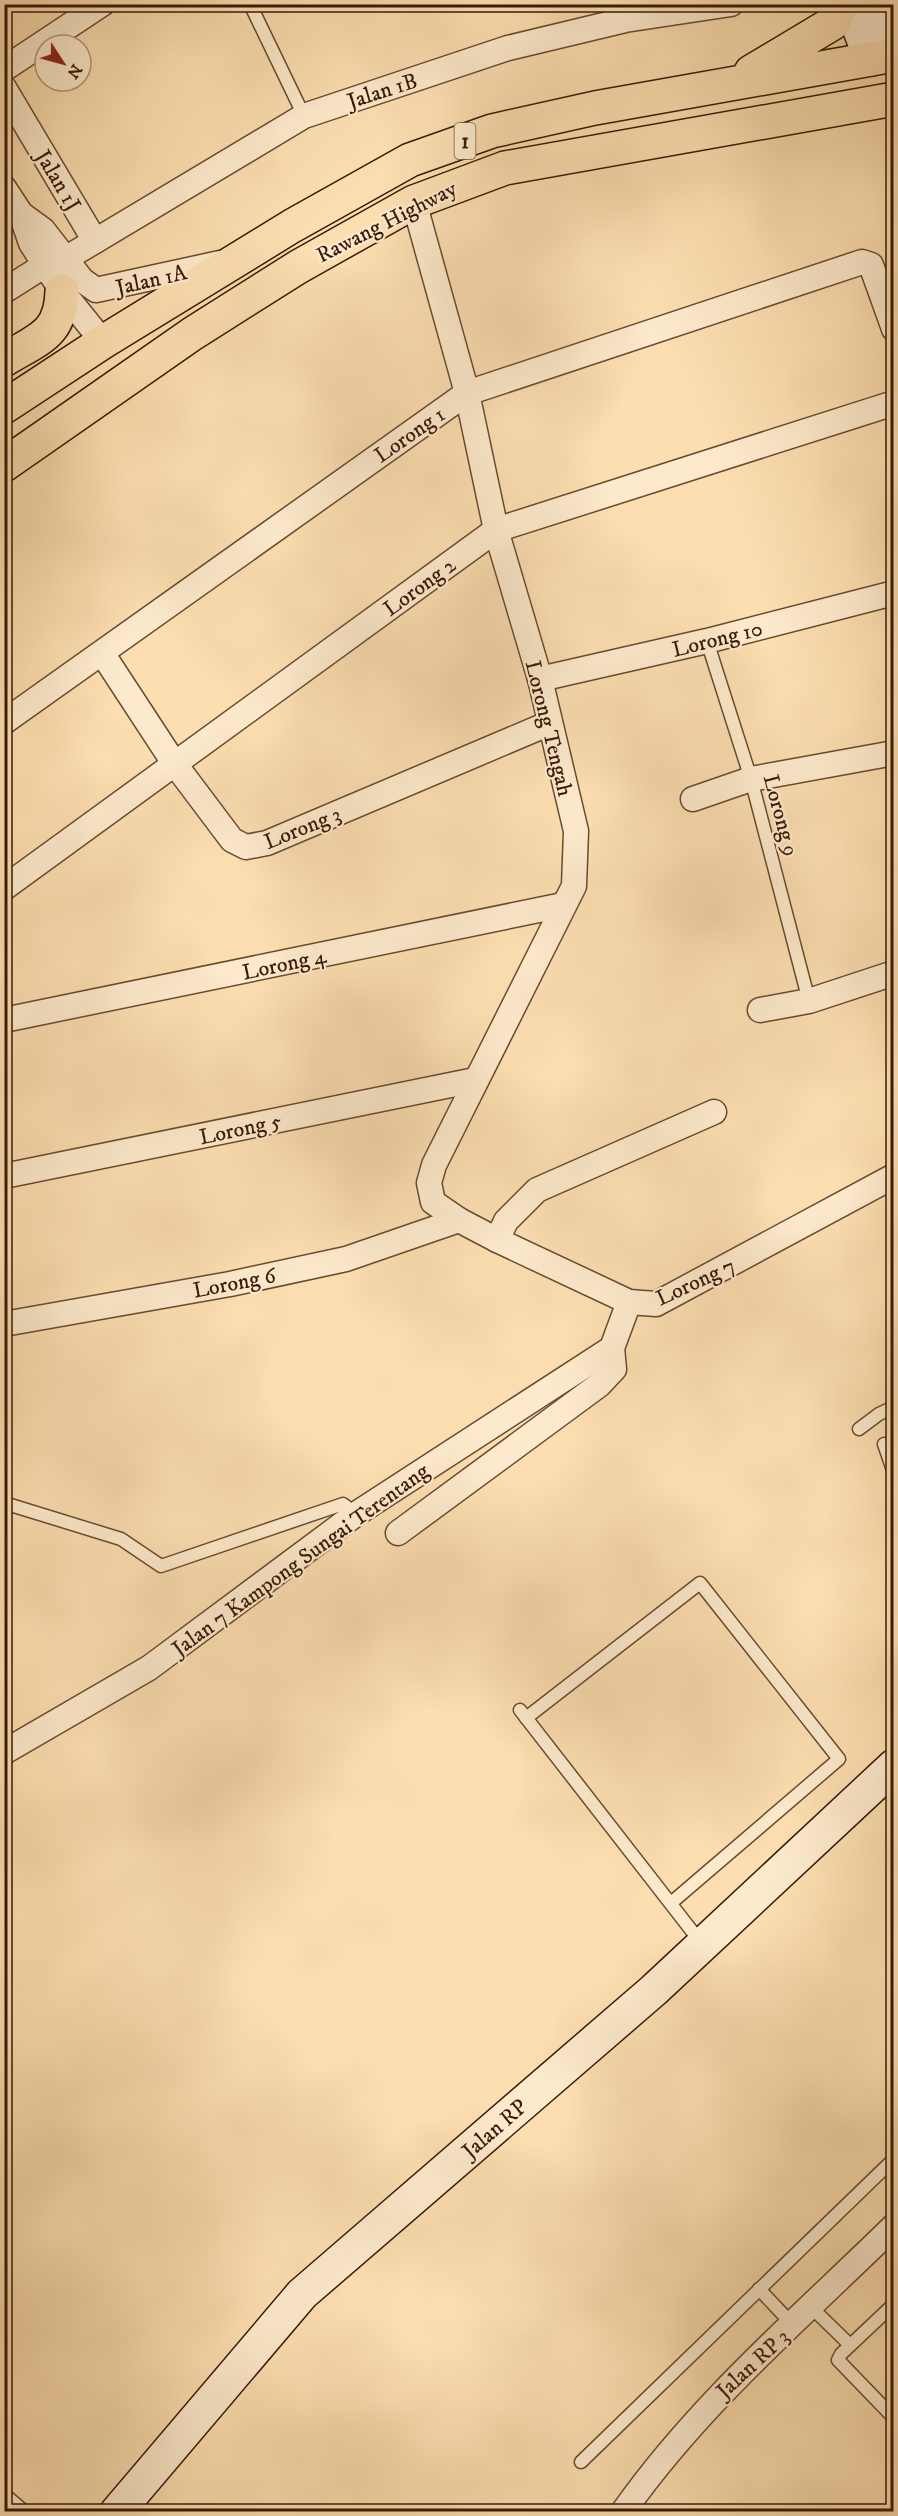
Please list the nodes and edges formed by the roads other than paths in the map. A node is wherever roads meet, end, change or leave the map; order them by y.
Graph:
1 (102, 4) edge
2 (250, 4) edge
3 (731, 4) edge
4 (842, 4) edge
5 (850, 4) edge
6 (876, 4) edge
7 (624, 12) edge
8 (886, 63) edge
9 (4, 69) edge
10 (731, 84) junction
11 (4, 88) edge
12 (894, 99) edge
13 (812, 113) junction
14 (304, 116) junction
15 (4, 188) edge
16 (414, 201) junction
17 (95, 240) junction
18 (241, 259) junction
19 (58, 272) junction
20 (4, 291) edge
21 (894, 329) edge
22 (192, 334) junction
23 (103, 342) junction
24 (4, 360) edge
25 (467, 393) junction
26 (894, 403) edge
27 (4, 407) edge
28 (4, 465) edge
29 (496, 530) junction
30 (894, 593) edge
31 (707, 641) junction
32 (102, 653) junction
33 (540, 680) junction
34 (4, 722) edge
35 (550, 723) junction
36 (894, 753) edge
37 (174, 764) junction
38 (751, 779) junction
39 (693, 799) dead end
40 (4, 888) edge
41 (563, 905) junction
42 (894, 973) edge
43 (809, 1001) junction
44 (760, 1010) dead end
45 (4, 1020) edge
46 (475, 1080) junction
47 (714, 1112) dead end
48 (4, 1176) edge
49 (894, 1176) edge
50 (459, 1220) junction
51 (497, 1240) junction
52 (629, 1302) junction
53 (4, 1324) edge
54 (612, 1348) junction
55 (894, 1407) edge
56 (859, 1429) dead end
57 (884, 1444) dead end
58 (894, 1473) edge
59 (4, 1503) edge
60 (356, 1514) junction
61 (399, 1533) dead end
62 (4, 1752) edge
63 (894, 1766) edge
64 (671, 1903) junction
65 (703, 1946) junction
66 (894, 2159) edge
67 (894, 2226) edge
68 (759, 2289) junction
69 (894, 2304) edge
70 (811, 2307) junction
71 (793, 2325) junction
72 (850, 2345) junction
73 (894, 2418) edge
74 (581, 2462) dead end
75 (5, 2496) edge
76 (25, 2511) edge
77 (117, 2511) edge
78 (623, 2511) edge

1 - 9 street
2 - 14 lane
3 - 7 street, Jalan 1B
4 - 10 main road
5 - 8 street
6 - 8 street
7 - 14 street, Jalan 1B
8 - 10 main road, Rawang Highway / 1
8 - 13 main road
10 - 18 main road, Rawang Highway / 1
11 - 17 street, Jalan 1J
12 - 13 main road, Rawang Highway / 1
13 - 16 main road, Rawang Highway / 1
14 - 17 street, Jalan 1B
15 - 19 street, Jalan 1A
16 - 22 main road, Rawang Highway / 1
16 - 25 street, Lorong Tengah
17 - 19 street, Jalan 1B
18 - 19 street, Jalan 1A
18 - 23 main road, Rawang Highway / 1
19 - 20 street, Jalan 1B
19 - 23 street, Jalan 1A
19 - 24 main road
21 - 25 street, Lorong 1
22 - 23 main road
22 - 28 main road, Rawang Highway / 1
23 - 27 main road, Rawang Highway / 1
25 - 29 street, Lorong Tengah
25 - 32 street, Lorong 1
26 - 29 street, Lorong 2
29 - 33 street, Lorong Tengah
29 - 37 street, Lorong 2
30 - 31 street, Lorong 10
31 - 33 street, Lorong 10
31 - 38 lane, Lorong 9
32 - 34 street, Lorong 1
32 - 37 street, Lorong 3
33 - 35 street, Lorong Tengah
35 - 37 street, Lorong 3
35 - 41 street, Lorong Tengah
36 - 38 street
37 - 40 street, Lorong 2
38 - 39 street
38 - 43 lane, Lorong 9
41 - 45 street, Lorong 4
41 - 46 street, Lorong Tengah
42 - 43 street
43 - 44 street
46 - 48 street, Lorong 5
46 - 50 street, Lorong Tengah
47 - 51 street
49 - 52 street, Lorong 7
50 - 51 street, Lorong 7
50 - 53 street, Lorong 6
51 - 52 street, Lorong 7
52 - 54 street
54 - 60 street, Jalan 7 Kampong Sungai Terentang
54 - 61 street
55 - 56 lane
57 - 58 lane
59 - 60 lane
60 - 62 street, Jalan 7 Kampong Sungai Terentang
63 - 65 street, Jalan RP
64 - 64 lane
64 - 65 lane
65 - 77 street, Jalan RP
66 - 68 lane
67 - 70 street, Jalan RP 3
68 - 71 lane
68 - 74 lane
69 - 72 lane
70 - 71 street, Jalan RP 3
70 - 72 lane
71 - 78 street, Jalan RP 3
72 - 73 lane
75 - 76 lane

